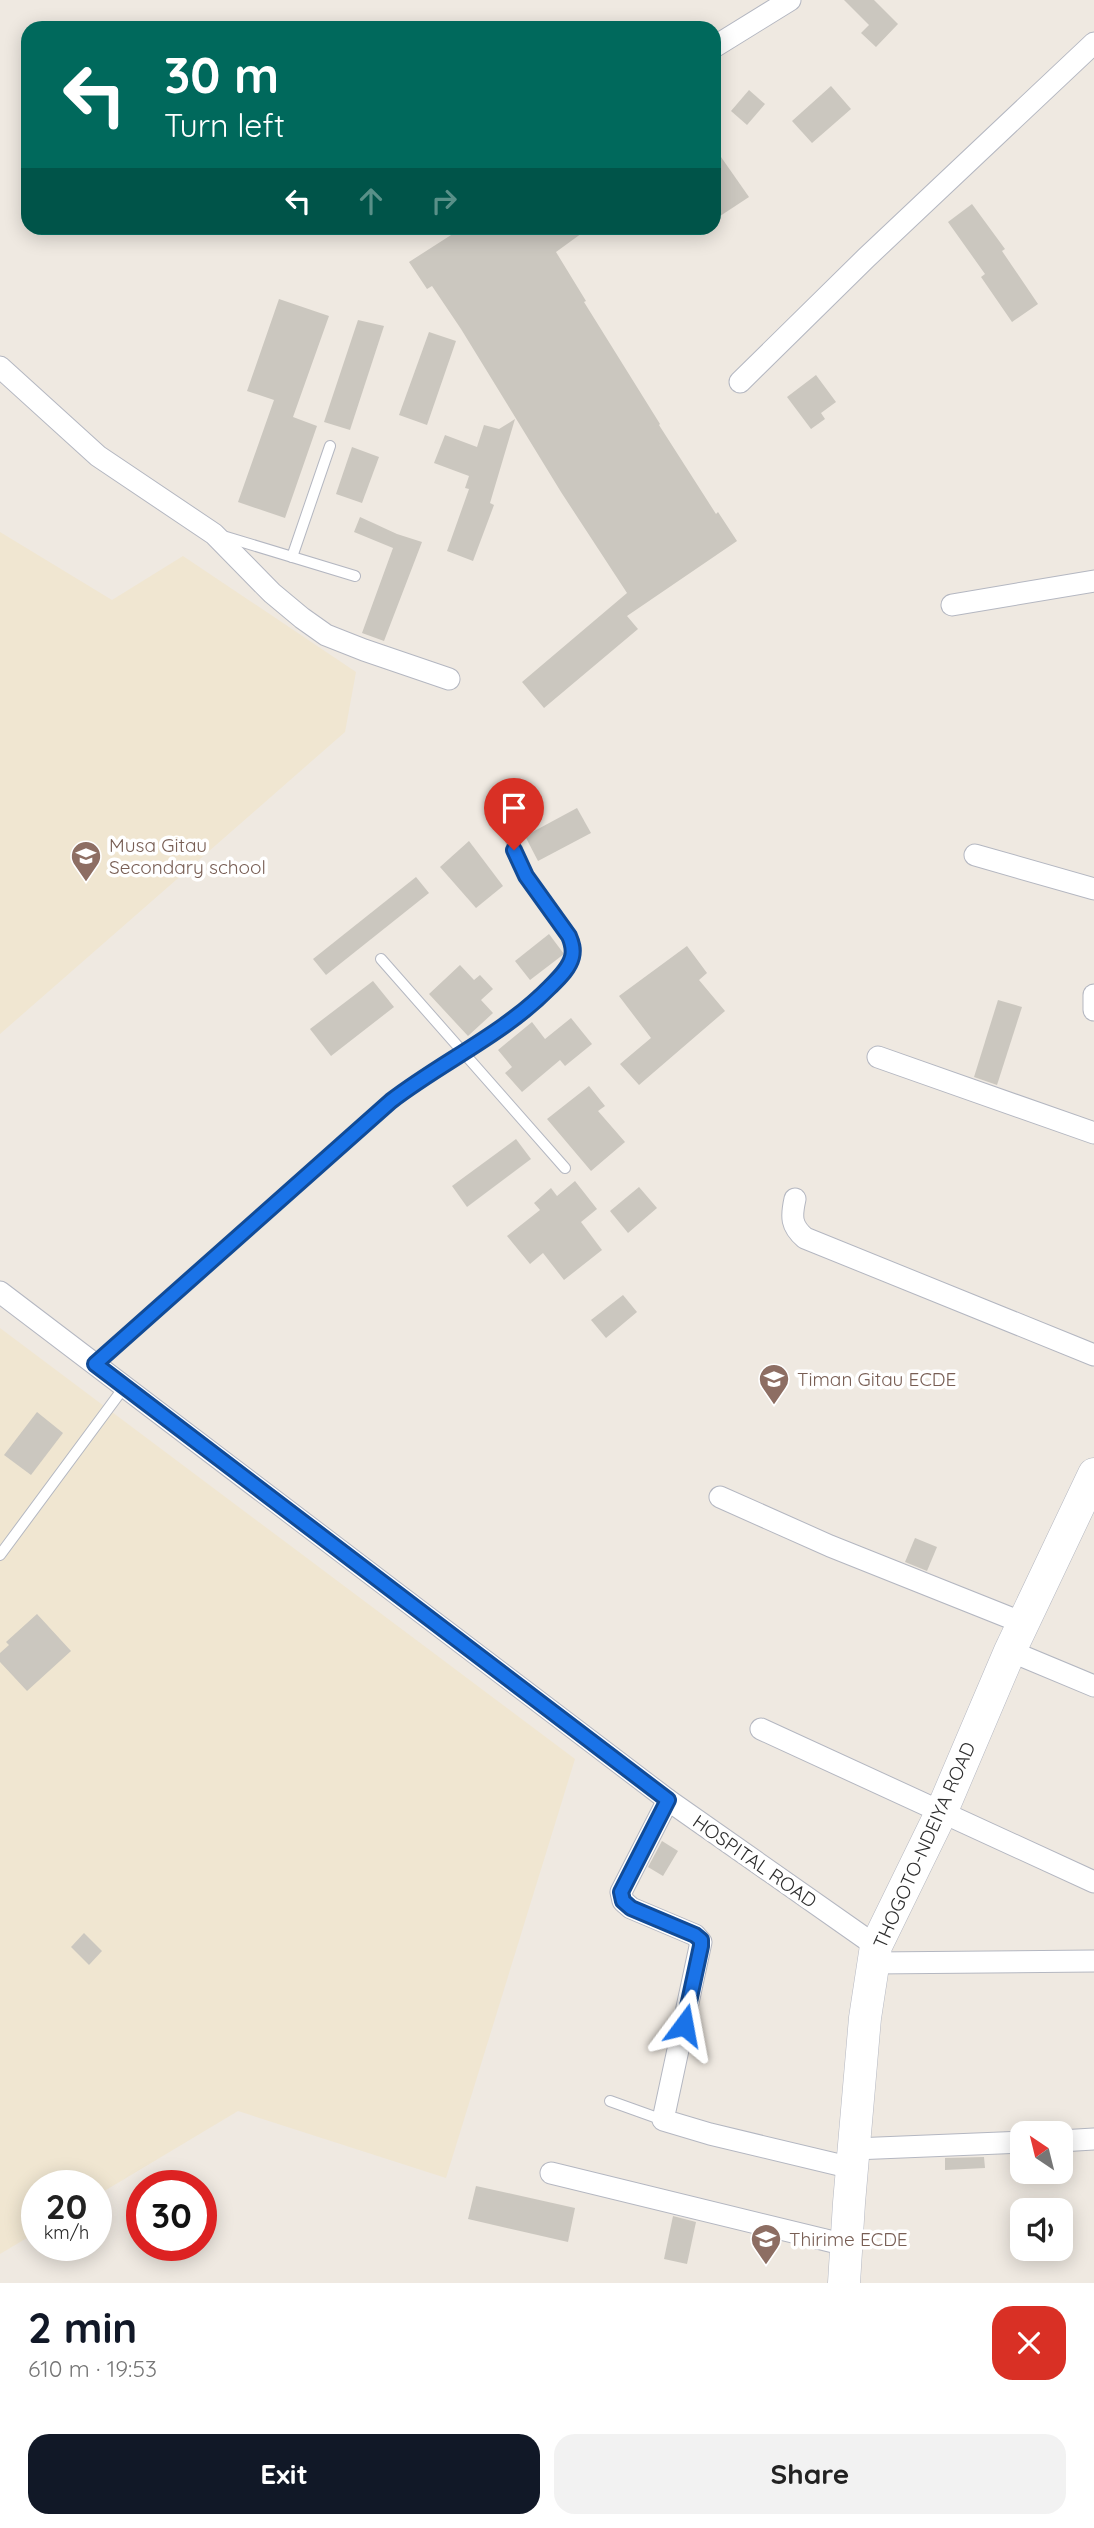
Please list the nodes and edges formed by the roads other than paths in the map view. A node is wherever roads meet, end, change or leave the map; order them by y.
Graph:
1 (790, 0) edge
2 (721, 43) edge
3 (1094, 43) edge
4 (0, 367) edge
5 (740, 382) dead end
6 (330, 446) dead end
7 (214, 534) junction
8 (292, 557) junction
9 (355, 576) dead end
10 (1094, 581) edge
11 (952, 605) dead end
12 (449, 679) dead end
13 (511, 802) dead end
14 (975, 855) dead end
15 (1094, 889) edge
16 (381, 959) dead end
17 (1094, 995) edge
18 (1094, 1010) edge
19 (464, 1053) junction
20 (878, 1057) dead end
21 (1094, 1133) edge
22 (565, 1168) dead end
23 (795, 1199) dead end
24 (0, 1292) edge
25 (1094, 1355) edge
26 (95, 1364) junction
27 (125, 1386) junction
28 (1094, 1474) edge
29 (720, 1497) dead end
30 (0, 1555) edge
31 (1023, 1623) junction
32 (1010, 1651) junction
33 (1094, 1686) edge
34 (761, 1729) dead end
35 (668, 1800) junction
36 (941, 1813) junction
37 (1094, 1882) edge
38 (874, 1954) junction
39 (1094, 1961) edge
40 (610, 2101) dead end
41 (663, 2120) junction
42 (1094, 2139) edge
43 (1073, 2140) edge
44 (1010, 2143) edge
45 (853, 2159) junction
46 (551, 2174) dead end
47 (846, 2245) junction
48 (844, 2283) edge

1 - 2 street
3 - 5 street
4 - 7 street
6 - 8 lane
7 - 8 lane
7 - 12 street
8 - 9 lane
10 - 11 street
13 - 19 lane
14 - 15 street
16 - 19 lane
17 - 18 street
19 - 22 lane
19 - 26 lane
20 - 21 street
23 - 25 street
24 - 26 street, HOSPITAL ROAD
26 - 27 street, HOSPITAL ROAD
27 - 30 lane
27 - 35 street, HOSPITAL ROAD
28 - 31 main road, THOGOTO-NDEIYA ROAD
29 - 31 street
31 - 32 main road, THOGOTO-NDEIYA ROAD
32 - 33 street
32 - 36 main road, THOGOTO-NDEIYA ROAD
34 - 36 street
35 - 38 street, HOSPITAL ROAD
35 - 41 street
36 - 37 street
36 - 38 main road, THOGOTO-NDEIYA ROAD
38 - 39 street
38 - 45 main road, THOGOTO-NDEIYA ROAD
40 - 41 lane
41 - 45 street
42 - 43 street
44 - 45 street
45 - 47 main road, THOGOTO-NDEIYA ROAD
46 - 47 street
47 - 48 main road, THOGOTO-NDEIYA ROAD

